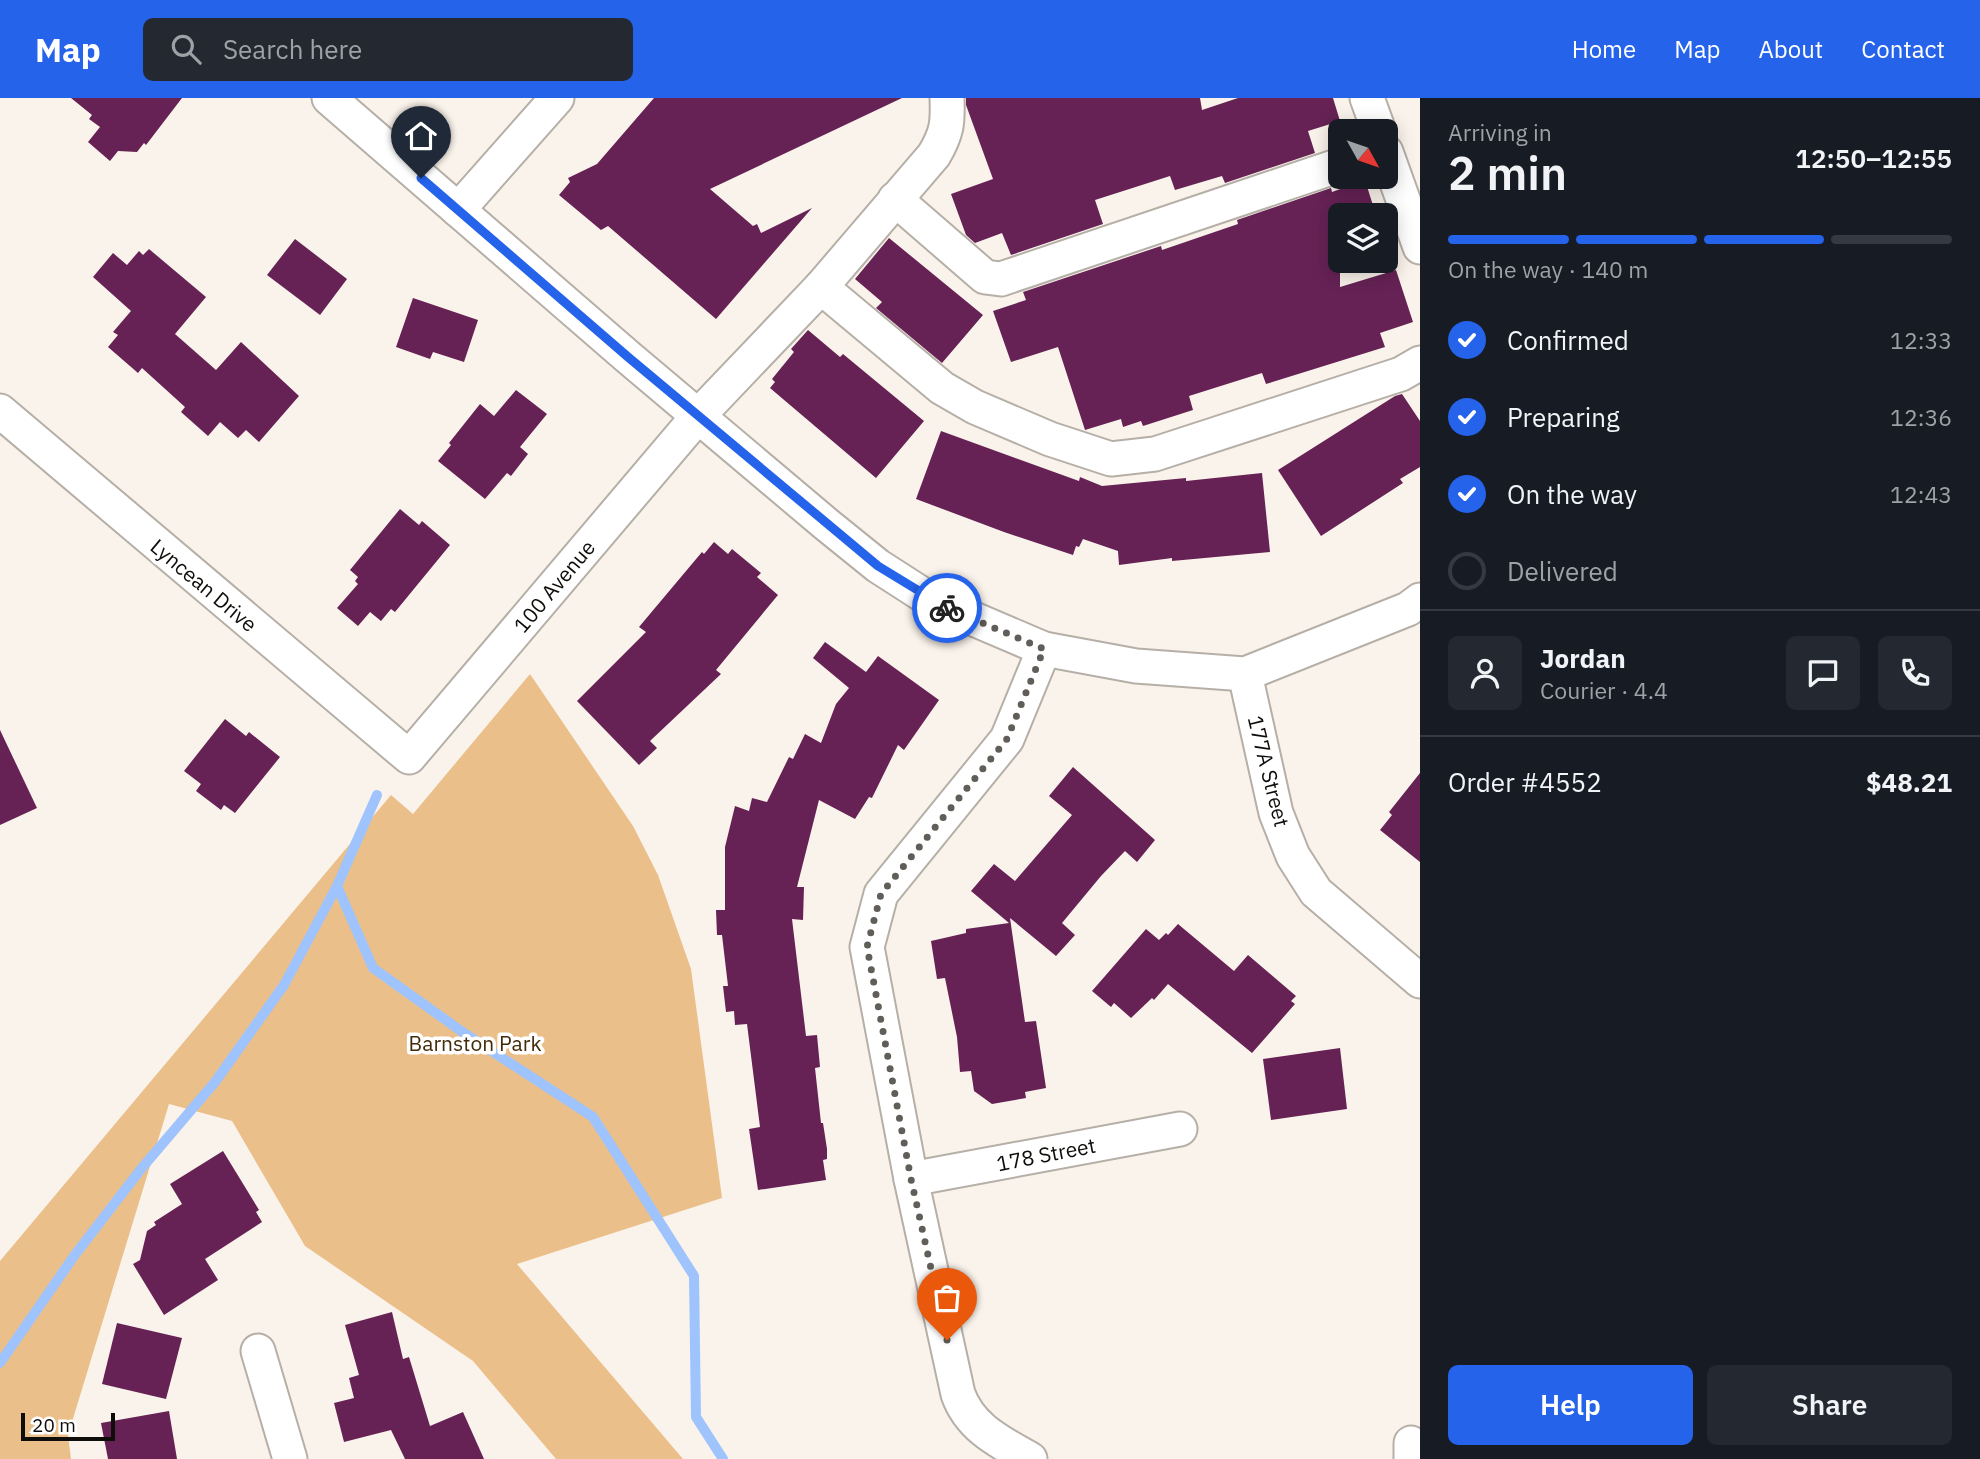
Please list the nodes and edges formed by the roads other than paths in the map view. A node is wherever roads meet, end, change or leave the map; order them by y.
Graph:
1 (328, 98) edge
2 (557, 98) edge
3 (947, 98) edge
4 (1367, 98) edge
5 (1375, 119) edge
6 (1328, 168) edge
7 (1398, 186) edge
8 (895, 199) junction
9 (458, 210) junction
10 (1420, 247) edge
11 (821, 286) junction
12 (1420, 363) edge
13 (0, 411) edge
14 (699, 415) junction
15 (1420, 600) edge
16 (1044, 649) junction
17 (1245, 674) junction
18 (409, 757) joint
19 (1420, 981) edge
20 (1180, 1129) dead end
21 (911, 1179) junction
22 (258, 1351) dead end
23 (290, 1459) edge
24 (1030, 1459) edge

1 - 9 street
2 - 9 street
3 - 8 street, 100 Avenue
4 - 5 street
6 - 8 street
7 - 10 street
8 - 11 street, 100 Avenue
9 - 14 street
11 - 12 street
11 - 14 street, 100 Avenue
13 - 18 street, Lyncean Drive
14 - 16 street
14 - 18 street, 100 Avenue
15 - 17 street
16 - 17 street
16 - 21 street
17 - 19 street, 177A Street
20 - 21 street, 178 Street
21 - 24 street
22 - 23 street

